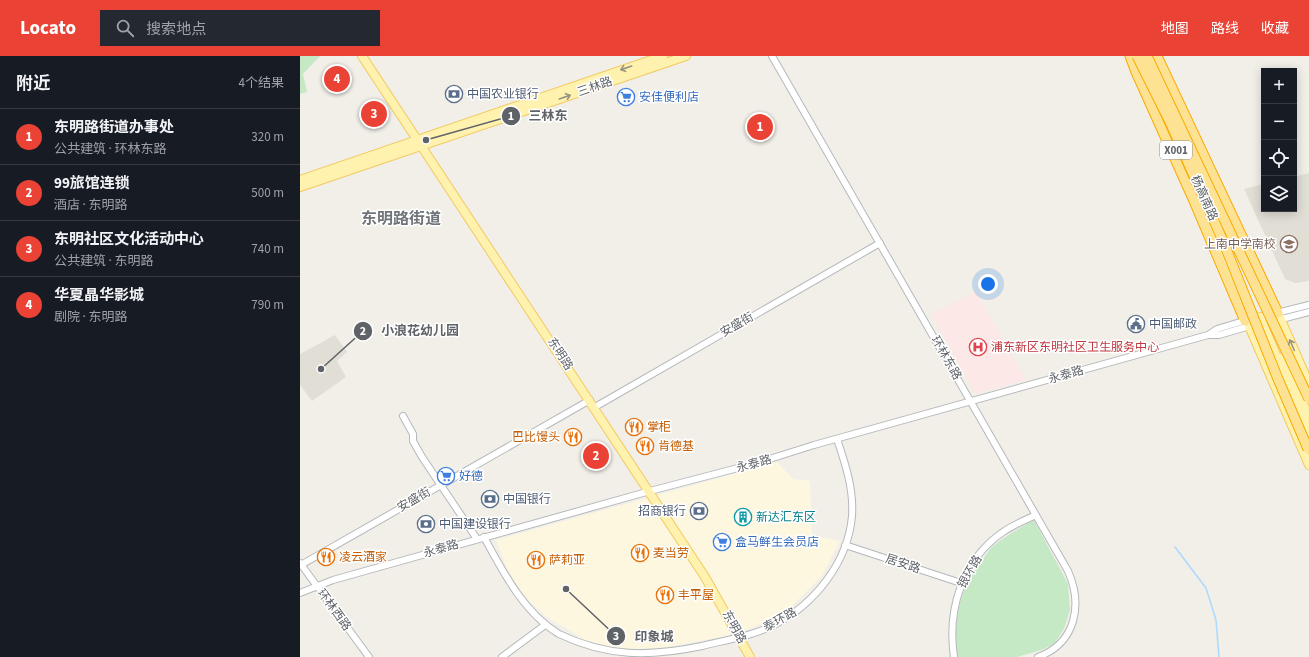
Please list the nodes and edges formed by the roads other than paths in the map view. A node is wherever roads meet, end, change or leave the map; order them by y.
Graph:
1 (362, 56) edge
2 (663, 56) edge
3 (686, 56) edge
4 (772, 56) edge
5 (1131, 56) edge
6 (1137, 56) edge
7 (1147, 56) edge
8 (1152, 56) edge
9 (1157, 56) edge
10 (420, 142) junction
11 (300, 180) edge
12 (300, 187) edge
13 (880, 243) junction
14 (1219, 245) junction
15 (1218, 258) junction
16 (1309, 305) edge
17 (1309, 312) edge
18 (1278, 315) junction
19 (1264, 319) junction
20 (1248, 322) junction
21 (1309, 384) edge
22 (1309, 399) edge
23 (971, 401) junction
24 (592, 404) junction
25 (403, 416) dead end
26 (1309, 417) edge
27 (1309, 433) edge
28 (837, 439) junction
29 (1307, 451) edge
30 (1309, 466) edge
31 (441, 486) junction
32 (650, 491) junction
33 (1036, 515) junction
34 (480, 538) junction
35 (845, 545) junction
36 (301, 564) edge
37 (961, 583) junction
38 (316, 586) junction
39 (300, 593) edge
40 (546, 625) junction
41 (740, 637) junction
42 (609, 656) edge
43 (369, 657) edge
44 (502, 657) edge
45 (750, 657) edge
46 (954, 657) edge
47 (1038, 657) edge

1 - 10 main road, 东明路
2 -> 10 main road, 三林路
10 -> 3 main road, 三林路
4 - 13 street, 环林东路
5 - 14 main road, 杨高南路 / X001
5 - 15 highway
6 - 29 highway, 杨高南路 / X001, bridge
7 - 22 highway, 杨高南路 / X001, bridge
8 - 18 main road, 杨高南路 / X001
9 - 18 highway
10 - 11 main road, 三林路
10 - 12 main road, 三林路
10 - 24 main road, 东明路
13 - 23 street, 环林东路
13 - 24 street, 安盛街
14 - 15 main road
14 - 20 main road, 杨高南路 / X001
15 - 20 highway
16 - 18 street
17 - 18 street
18 - 19 main road
21 -> 18 main road, 杨高南路
19 - 20 main road
19 - 26 main road
19 - 27 main road
20 - 23 street, 永泰路
20 - 29 main road, 杨高南路
23 - 28 street, 永泰路
23 - 33 street, 环林东路
24 - 31 street, 安盛街
24 - 32 main road, 东明路
25 - 31 street, 泰环路
28 - 32 street, 永泰路
28 - 35 street, 泰环路
29 - 30 main road, 杨高南路
31 - 34 street, 泰环路
31 - 36 street, 安盛街
32 - 34 street, 永泰路
32 - 41 main road, 东明路
33 - 37 street, 银环路
33 - 47 street, 环林东路
34 - 38 street, 永泰路
34 - 40 street, 泰环路
35 - 37 street, 居安路
35 - 41 street, 泰环路
36 - 38 street, 环林西路
37 - 46 street, 银环路
38 - 39 street, 永泰路
38 - 43 street, 环林西路
40 - 42 street, 泰环路
40 - 44 street
41 - 42 street, 泰环路
41 - 45 main road, 东明路

